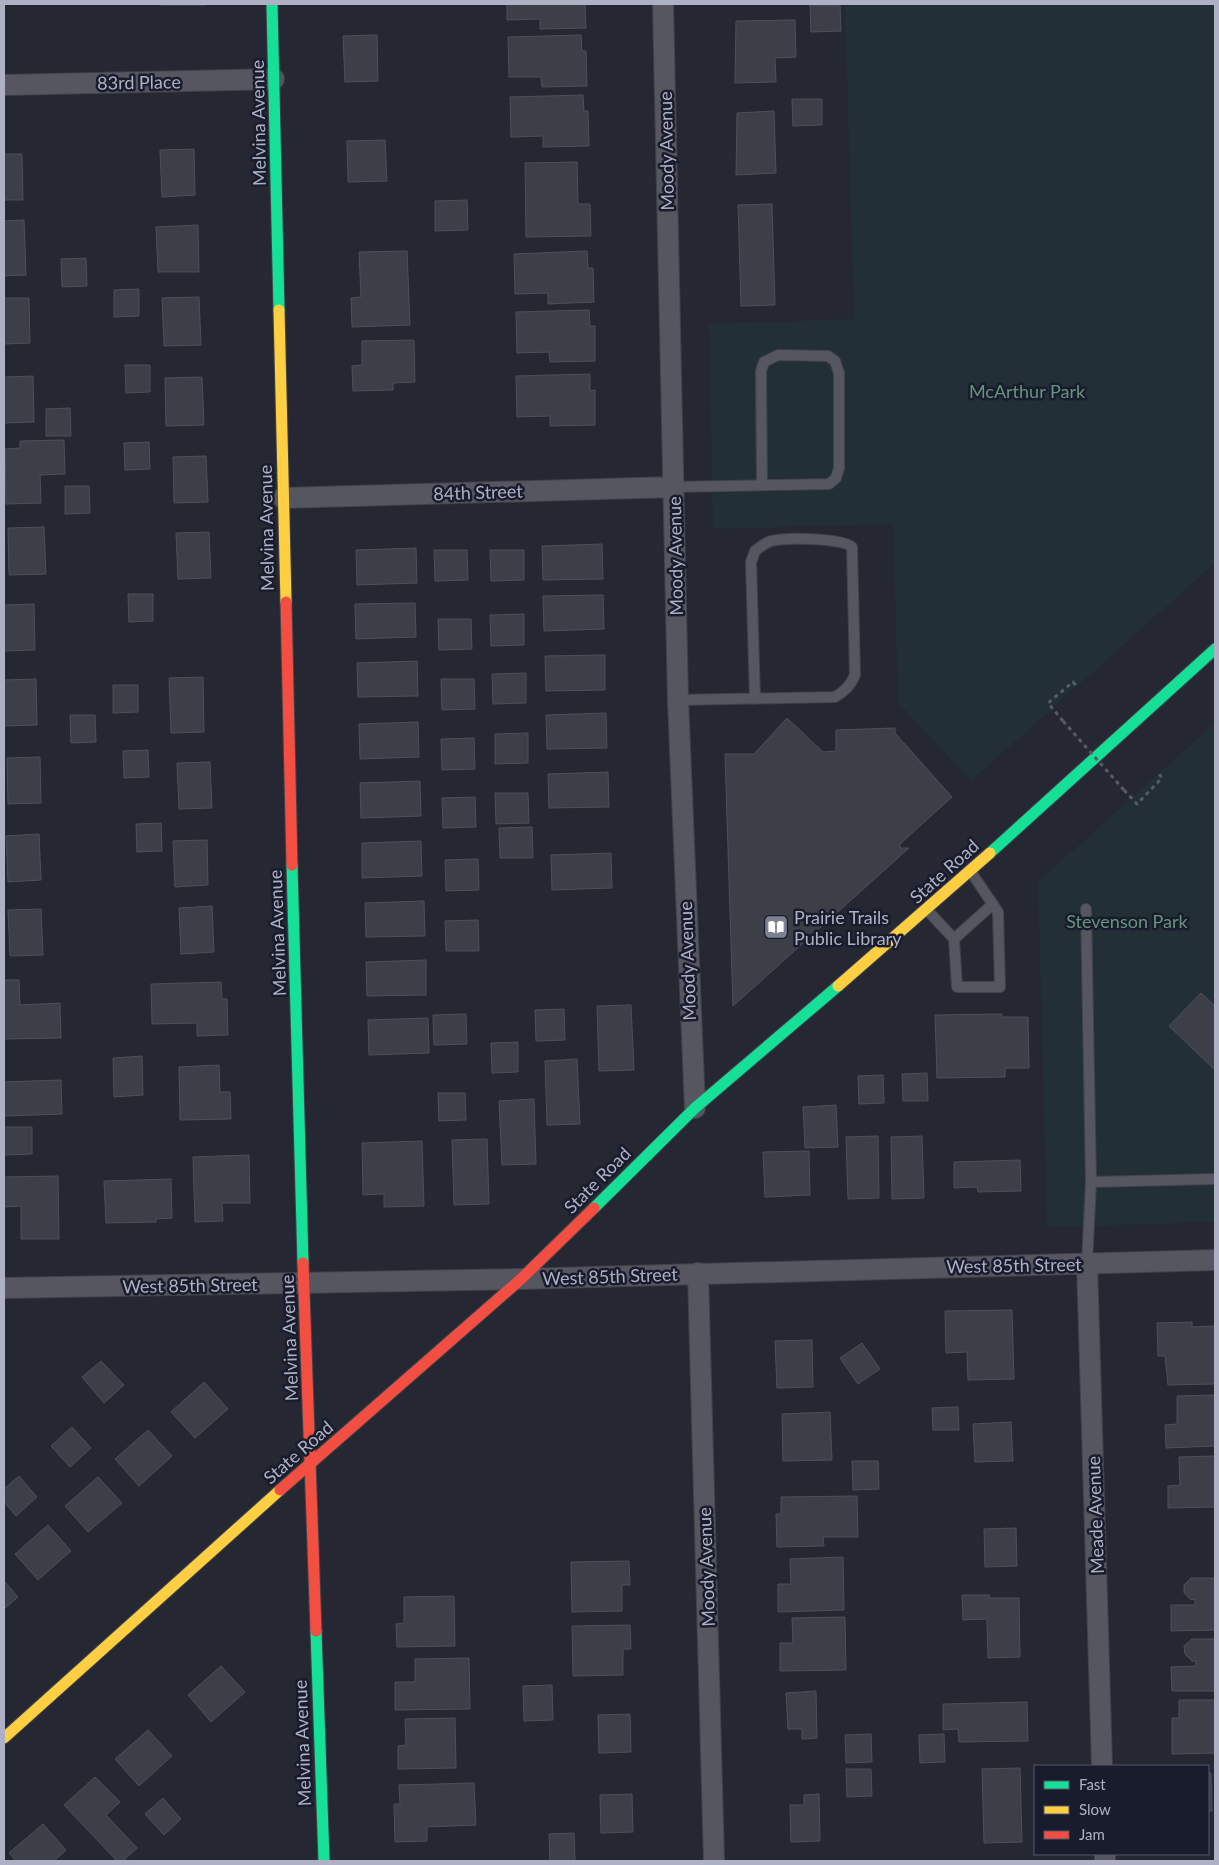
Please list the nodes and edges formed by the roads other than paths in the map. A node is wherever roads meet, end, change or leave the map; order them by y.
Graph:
1 (272, 4) edge
2 (663, 4) edge
3 (274, 79) junction
4 (4, 85) edge
5 (762, 485) junction
6 (674, 487) junction
7 (283, 498) junction
8 (1215, 649) edge
9 (755, 699) junction
10 (678, 700) junction
11 (970, 871) junction
12 (993, 904) junction
13 (927, 910) junction
14 (1086, 910) dead end
15 (954, 939) junction
16 (695, 1108) junction
17 (1215, 1179) edge
18 (1091, 1182) junction
19 (1215, 1260) edge
20 (1087, 1263) junction
21 (698, 1273) junction
22 (521, 1279) junction
23 (306, 1283) junction
24 (4, 1288) edge
25 (310, 1464) junction
26 (4, 1738) edge
27 (1102, 1765) edge
28 (324, 1861) edge
29 (714, 1861) edge

1 - 3 street, Melvina Avenue
2 - 6 street, Moody Avenue
3 - 4 street, 83rd Place
3 - 7 street, Melvina Avenue
5 - 5 lane
5 - 6 lane
6 - 7 street, 84th Street
6 - 10 street, Moody Avenue
7 - 23 street, Melvina Avenue
8 - 11 street, State Road
9 - 9 lane
9 - 10 lane
10 - 16 street, Moody Avenue
11 - 12 lane
11 - 13 street, State Road
12 - 15 lane
12 - 15 lane
13 - 15 lane
13 - 16 street, State Road
14 - 18 lane
16 - 22 street, State Road
17 - 18 lane
18 - 20 lane
19 - 20 street, West 85th Street
20 - 21 street, West 85th Street
20 - 27 street, Meade Avenue
21 - 22 street, West 85th Street
21 - 29 street, Moody Avenue
22 - 23 street, West 85th Street
22 - 25 street, State Road
23 - 24 street, West 85th Street
23 - 25 street, Melvina Avenue
25 - 26 street, State Road
25 - 28 street, Melvina Avenue

